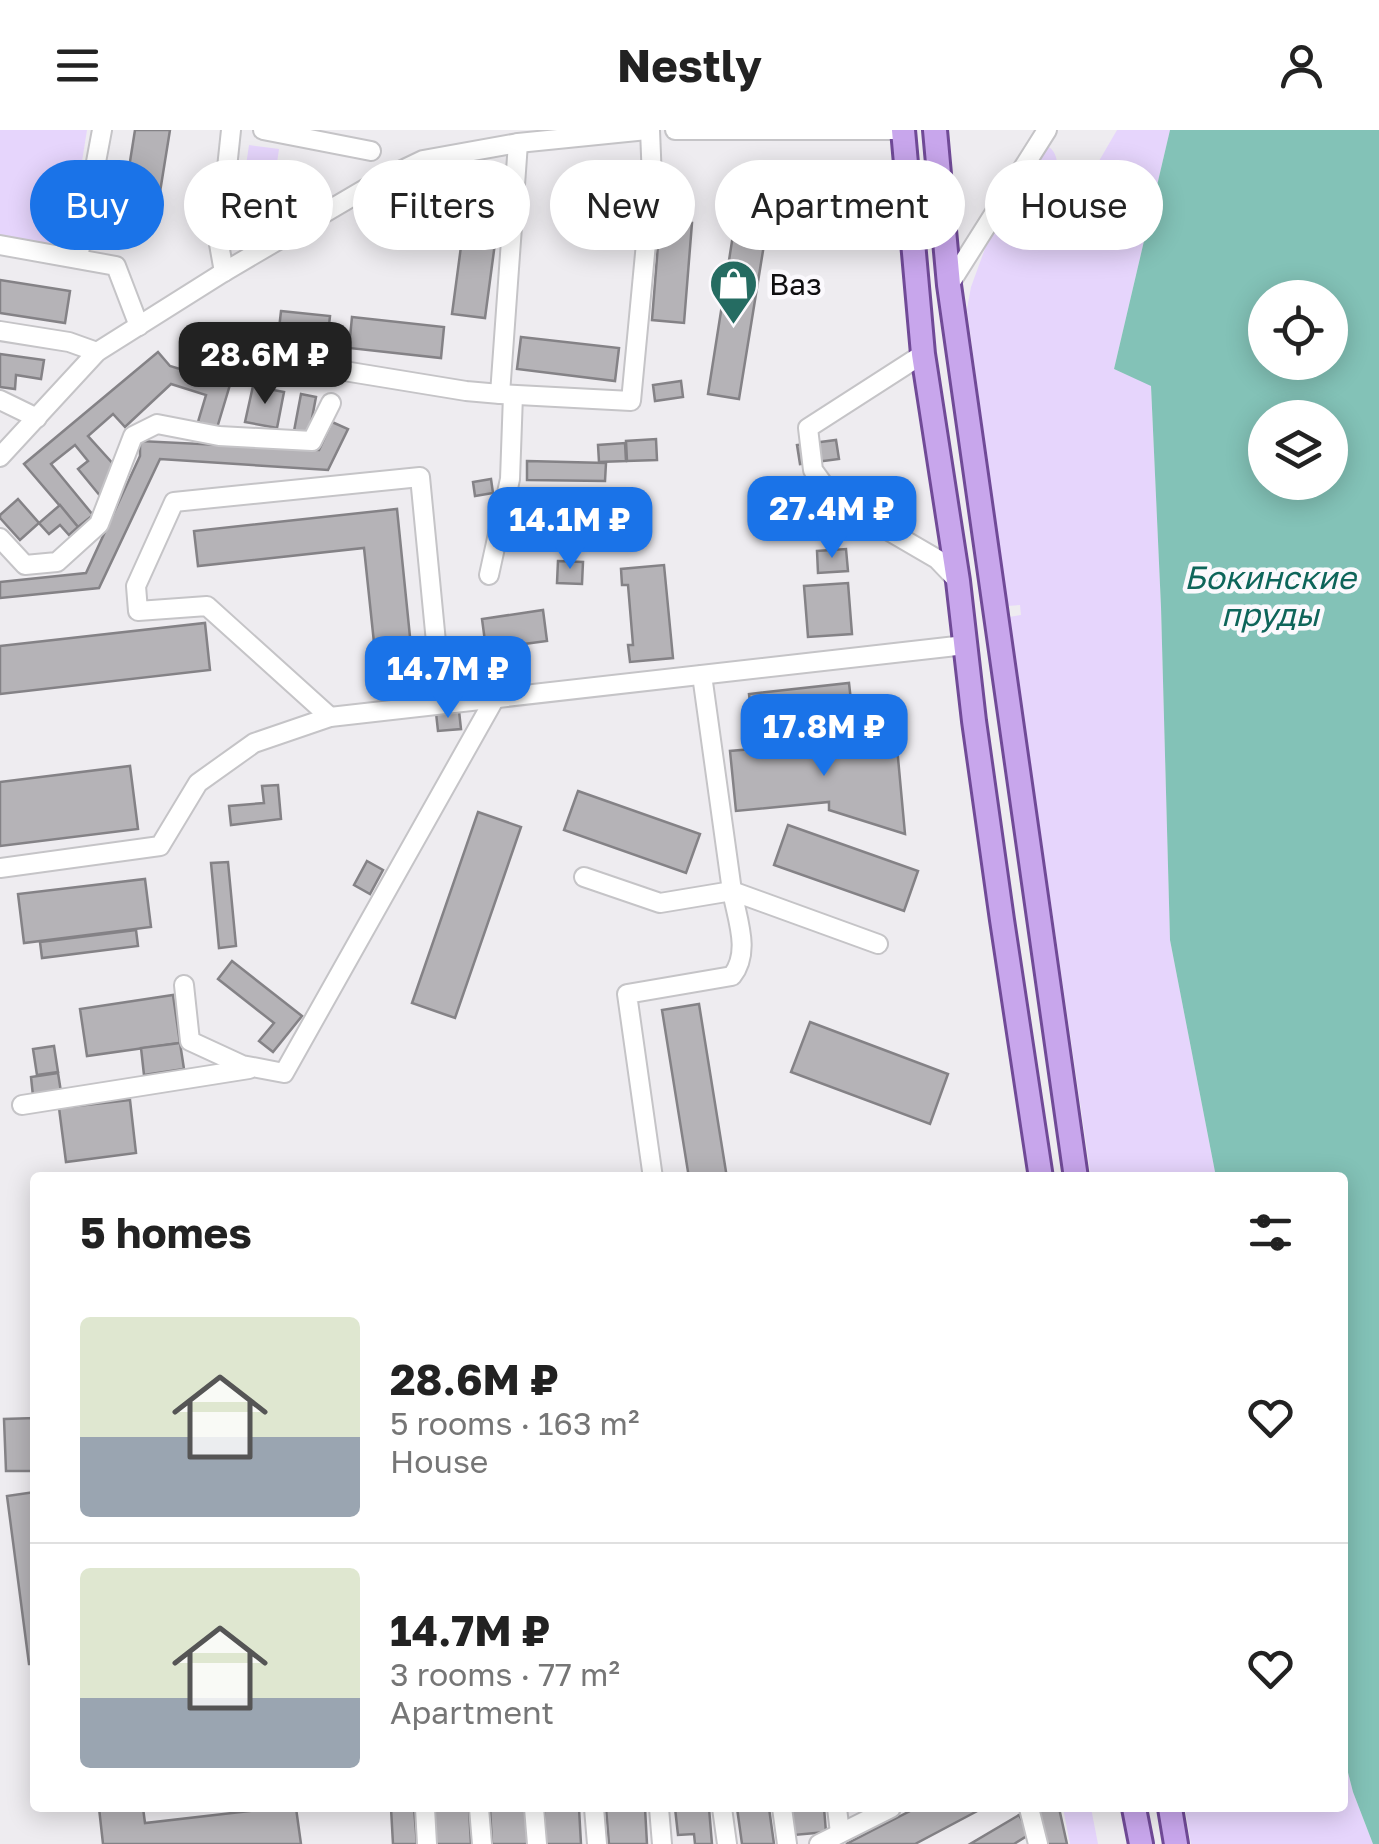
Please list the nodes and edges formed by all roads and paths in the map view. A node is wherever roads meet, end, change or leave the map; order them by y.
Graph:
1 (102, 130) edge
2 (231, 130) edge
3 (263, 130) edge
4 (648, 130) edge
5 (676, 130) edge
6 (903, 130) edge
7 (935, 130) edge
8 (1047, 130) edge
9 (518, 143) junction
10 (371, 151) dead end
11 (0, 245) edge
12 (78, 258) junction
13 (224, 272) junction
14 (948, 285) junction
15 (140, 326) junction
16 (0, 332) edge
17 (97, 352) junction
18 (923, 354) junction
19 (277, 360) dead end
20 (507, 394) junction
21 (0, 400) edge
22 (330, 403) dead end
23 (37, 418) junction
24 (0, 456) edge
25 (0, 538) edge
26 (489, 575) dead end
27 (958, 581) junction
28 (964, 645) junction
29 (702, 675) junction
30 (495, 698) junction
31 (442, 704) junction
32 (330, 717) junction
33 (0, 868) edge
34 (584, 877) dead end
35 (732, 892) junction
36 (878, 944) dead end
37 (184, 985) dead end
38 (256, 1068) junction
39 (22, 1104) dead end
40 (652, 1172) edge
41 (1040, 1172) edge
42 (1075, 1172) edge
43 (424, 1812) edge
44 (479, 1812) edge
45 (534, 1812) edge
46 (594, 1812) edge
47 (659, 1812) edge
48 (723, 1812) edge
49 (783, 1812) edge
50 (837, 1812) edge
51 (884, 1812) edge
52 (1029, 1812) edge
53 (1135, 1812) edge
54 (1171, 1812) edge
55 (840, 1834) junction
56 (1033, 1842) edge
57 (427, 1844) edge
58 (482, 1844) edge
59 (537, 1844) edge
60 (597, 1844) edge
61 (662, 1844) edge
62 (727, 1844) edge
63 (787, 1844) edge
64 (819, 1844) edge
65 (1141, 1844) edge
66 (1176, 1844) edge

1 - 12 lane
2 - 13 lane
3 - 10 lane
4 - 9 lane
4 - 20 lane
5 - 6 lane
6 - 18 main road
7 - 14 main road
8 - 14 lane
9 - 13 lane
9 - 20 lane
11 - 12 lane
12 - 15 lane
13 - 15 lane
14 - 42 main road
15 - 17 lane
16 - 17 lane
17 - 23 lane
18 - 27 main road
18 - 27 lane
19 - 20 lane
20 - 26 lane
21 - 23 lane
22 - 25 lane
23 - 24 lane
27 - 28 main road
28 - 29 lane
28 - 41 main road
29 - 30 lane
29 - 35 lane
30 - 31 lane
30 - 38 lane
31 - 32 lane
31 - 32 lane
32 - 33 lane
34 - 35 lane
35 - 36 lane
35 - 40 lane
37 - 38 lane
38 - 39 lane
43 - 57 lane
44 - 58 lane
45 - 59 lane
46 - 60 lane
47 - 61 lane
48 - 62 lane
49 - 63 lane
50 - 55 lane
51 - 55 lane
52 - 56 lane
53 - 65 main road
54 - 66 main road
55 - 64 lane

